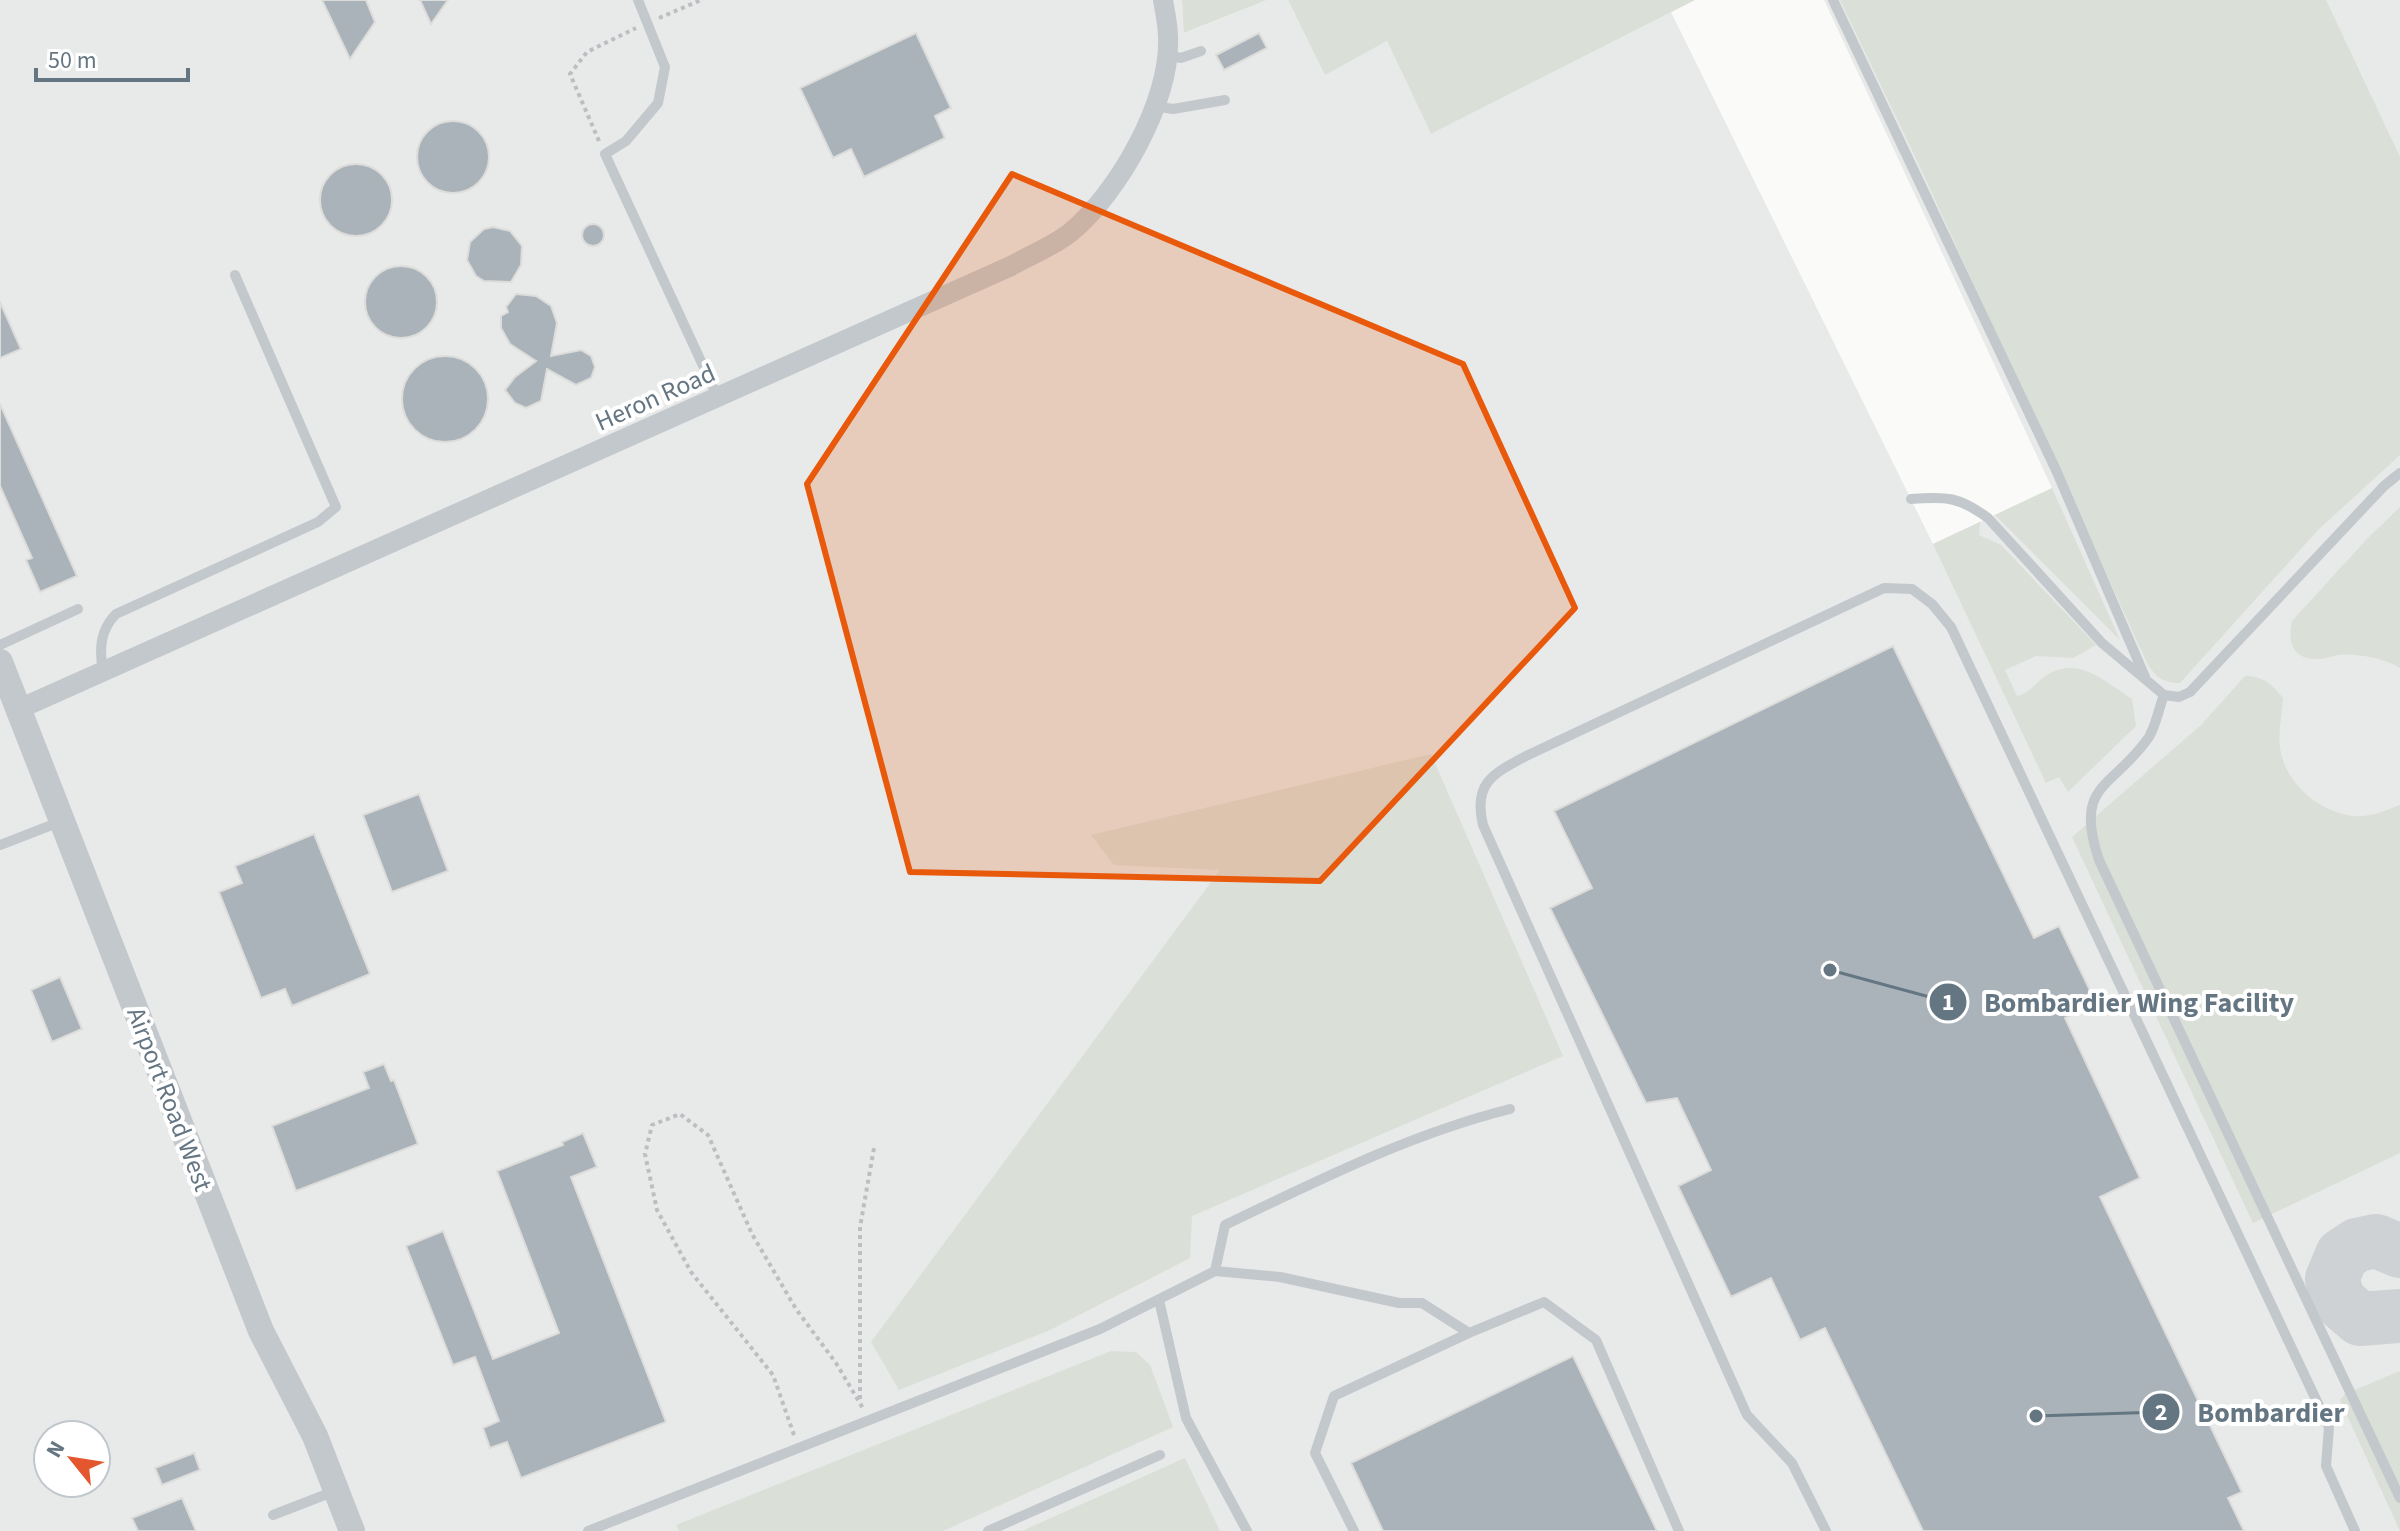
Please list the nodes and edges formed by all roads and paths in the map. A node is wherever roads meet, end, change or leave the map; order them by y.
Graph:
1 (638, 0) edge
2 (701, 0) edge
3 (1163, 0) edge
4 (1833, 0) edge
5 (648, 23) junction
6 (1201, 51) dead end
7 (1166, 55) junction
8 (1225, 100) dead end
9 (1154, 106) junction
10 (605, 154) junction
11 (235, 275) dead end
12 (718, 398) junction
13 (2400, 473) edge
14 (1911, 499) dead end
15 (78, 609) dead end
16 (0, 645) edge
17 (0, 662) edge
18 (103, 671) junction
19 (2147, 683) junction
20 (2164, 695) junction
21 (19, 709) junction
22 (62, 821) junction
23 (0, 845) edge
24 (1510, 1109) dead end
25 (874, 1148) dead end
26 (1215, 1271) junction
27 (1159, 1300) junction
28 (1469, 1333) junction
29 (860, 1401) junction
30 (868, 1421) junction
31 (799, 1448) junction
32 (1160, 1455) dead end
33 (337, 1491) junction
34 (2400, 1498) edge
35 (273, 1515) dead end
36 (352, 1531) edge
37 (588, 1531) edge
38 (988, 1531) edge
39 (1247, 1531) edge
40 (1354, 1531) edge
41 (1679, 1531) edge
42 (1826, 1531) edge
43 (2355, 1531) edge

1 - 5 lane
2 - 5 path
3 - 7 street, Heron Road
4 - 19 lane
5 - 10 lane
5 - 10 path
6 - 7 lane
7 - 9 street, Heron Road
8 - 9 lane
9 - 12 street, Heron Road
10 - 12 lane
11 - 18 lane
12 - 18 street, Heron Road
13 - 20 lane
14 - 19 lane
15 - 16 lane
17 - 21 street, Airport Road West
18 - 21 street, Heron Road
19 - 20 lane
20 - 34 lane
21 - 22 street, Airport Road West
22 - 23 lane
22 - 33 street, Airport Road West
24 - 26 lane
25 - 29 path
26 - 27 lane
26 - 28 lane
27 - 30 lane
27 - 39 lane
28 - 40 lane
28 - 41 lane
29 - 30 path
29 - 31 path
30 - 31 lane
31 - 37 lane
32 - 38 lane
33 - 35 lane
33 - 36 street, Airport Road West
42 - 43 lane

